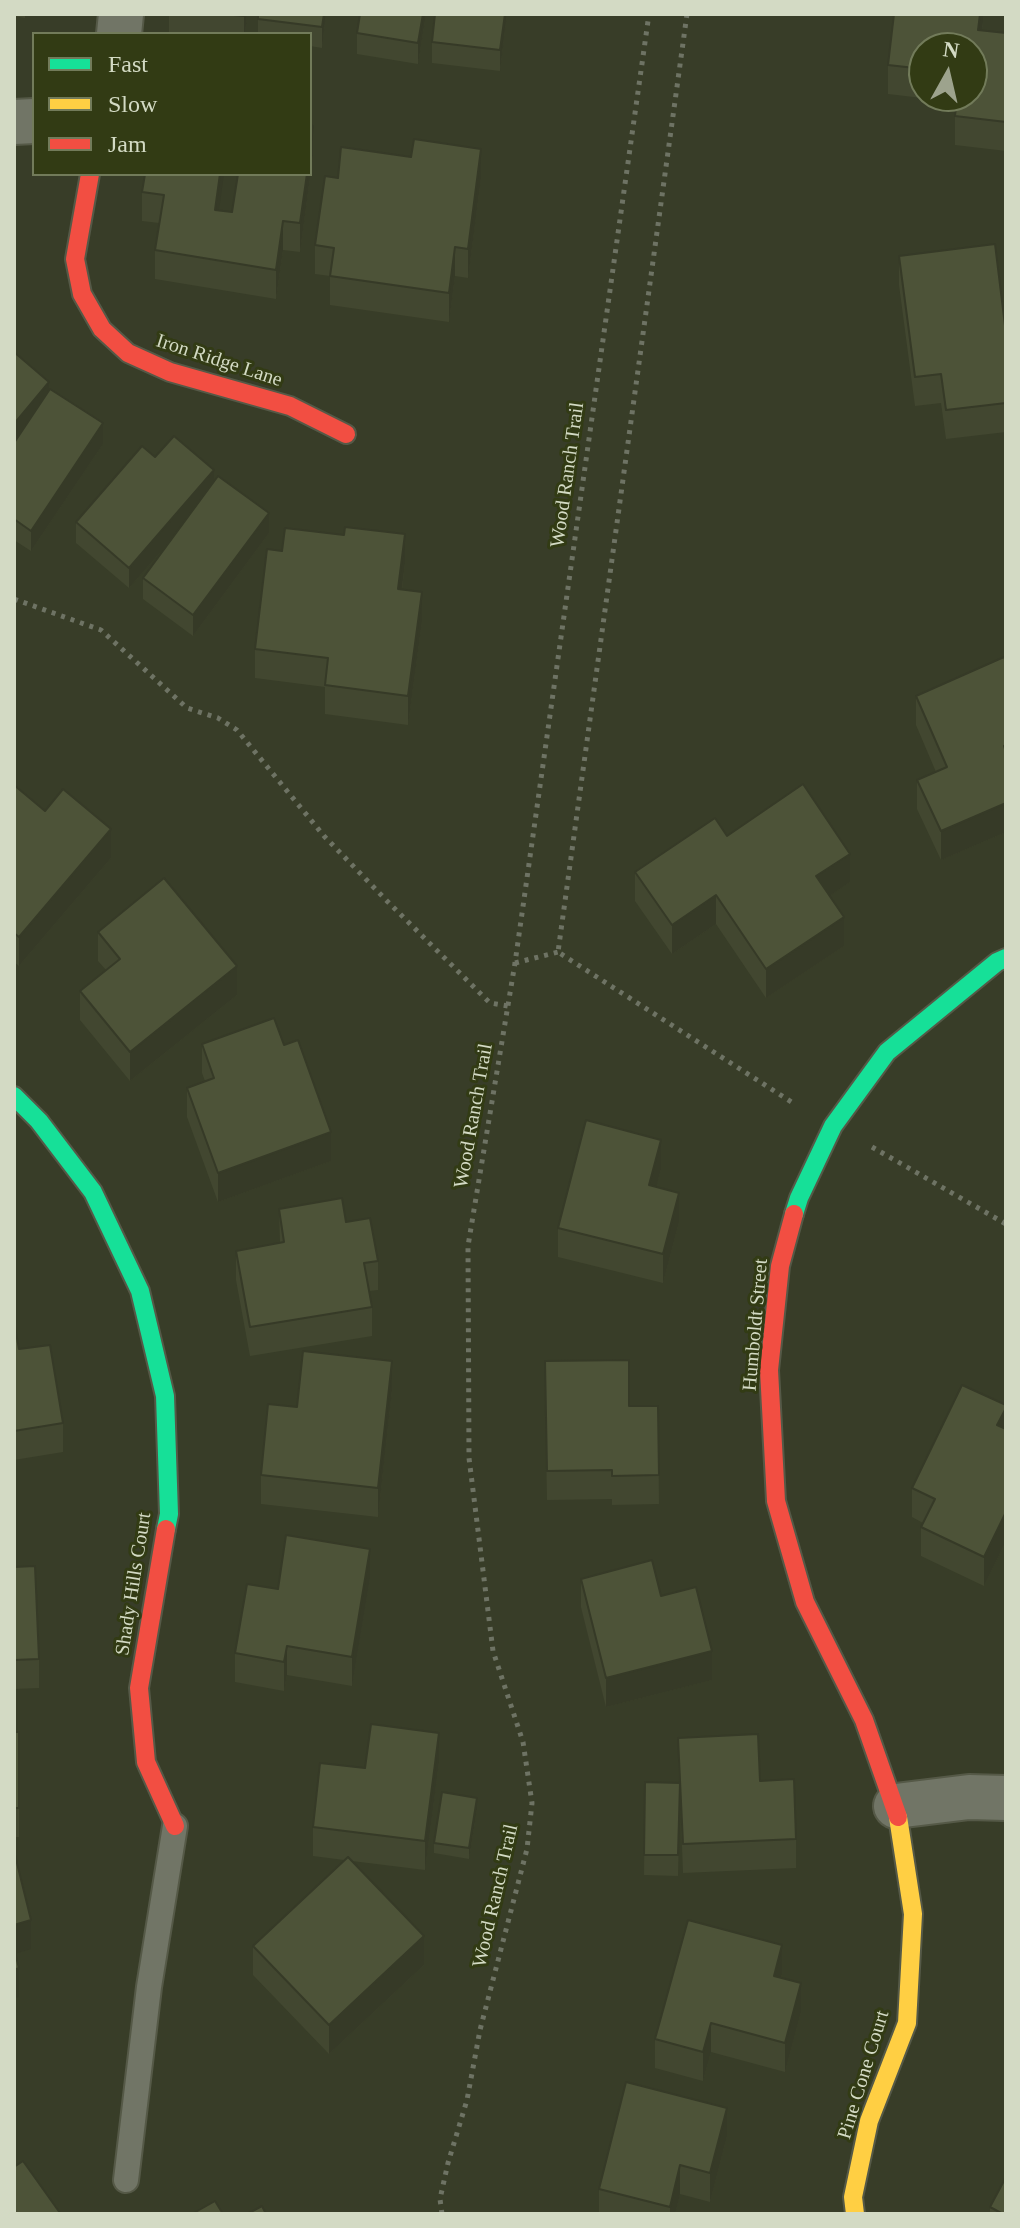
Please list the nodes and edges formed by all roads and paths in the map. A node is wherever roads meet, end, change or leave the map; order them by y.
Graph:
1 (649, 14) edge
2 (687, 14) edge
3 (90, 176) edge
4 (346, 434) dead end
5 (14, 599) edge
6 (558, 952) junction
7 (1006, 958) edge
8 (515, 963) junction
9 (508, 1006) junction
10 (14, 1096) edge
11 (833, 1126) junction
12 (1006, 1224) edge
13 (1006, 1798) edge
14 (896, 1806) junction
15 (175, 1826) joint
16 (126, 2180) dead end
17 (442, 2214) edge
18 (855, 2214) edge

1 - 8 path, Wood Ranch Trail
2 - 6 path
3 - 4 street, Iron Ridge Lane
5 - 9 path
6 - 8 path
6 - 11 path
7 - 11 street, Humboldt Street
8 - 9 path, Wood Ranch Trail
9 - 17 path, Wood Ranch Trail
10 - 15 street, Shady Hills Court
11 - 12 path
11 - 14 street, Humboldt Street
13 - 14 street
14 - 18 street, Pine Cone Court
15 - 16 lane

